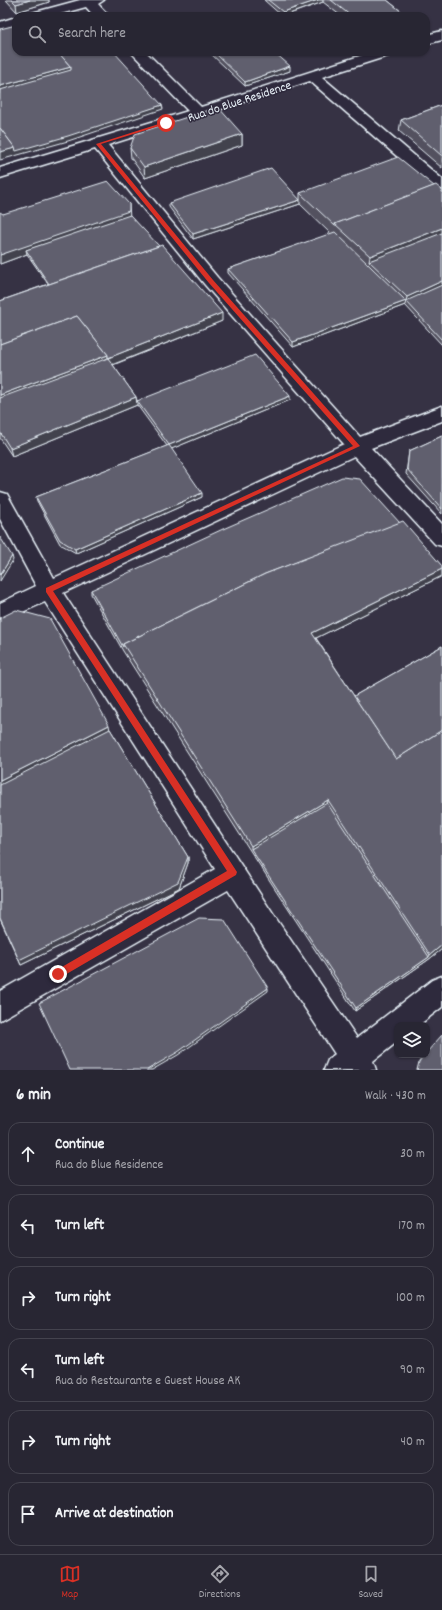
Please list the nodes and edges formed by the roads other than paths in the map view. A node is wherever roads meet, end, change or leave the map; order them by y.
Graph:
1 (91, 1) edge
2 (51, 12) edge
3 (99, 12) edge
4 (12, 23) edge
5 (0, 26) edge
6 (442, 35) edge
7 (430, 39) edge
8 (142, 56) edge
9 (374, 56) edge
10 (312, 76) junction
11 (198, 113) junction
12 (98, 144) junction
13 (0, 173) edge
14 (442, 187) edge
15 (442, 413) edge
16 (357, 446) junction
17 (0, 500) edge
18 (442, 538) edge
19 (49, 590) junction
20 (0, 613) edge
21 (233, 872) junction
22 (442, 990) edge
23 (0, 1006) edge
24 (351, 1066) edge

1 - 2 street
1 - 3 street
4 - 5 street
6 - 7 street
8 - 11 street
9 - 10 street, Rua do Blue Residence
10 - 11 street, Rua do Blue Residence
10 - 14 street
11 - 12 street, Rua do Blue Residence
12 - 13 street, Rua do Blue Residence
12 - 16 street
15 - 16 street
16 - 18 street
16 - 19 street
17 - 19 street
19 - 20 street
19 - 21 street
21 - 23 street
21 - 24 street
22 - 24 street

